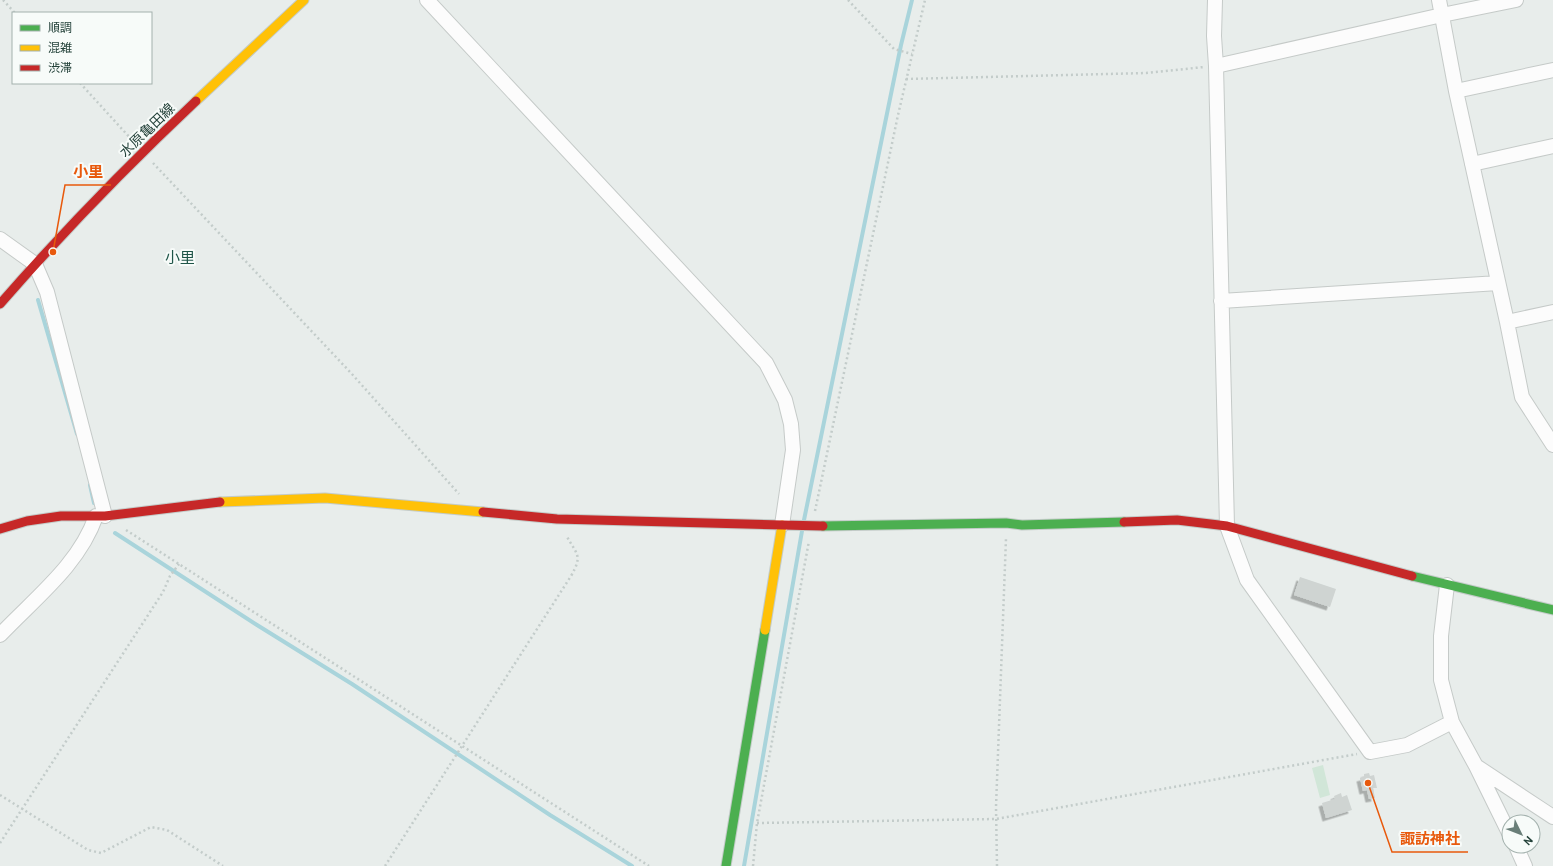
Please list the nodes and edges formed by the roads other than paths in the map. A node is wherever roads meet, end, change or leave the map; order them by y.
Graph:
1 (304, 0) edge
2 (426, 0) edge
3 (1215, 0) edge
4 (1439, 0) edge
5 (1516, 0) edge
6 (1442, 15) junction
7 (1216, 66) junction
8 (1553, 70) edge
9 (1456, 91) junction
10 (1552, 149) edge
11 (1472, 164) junction
12 (0, 239) edge
13 (35, 264) junction
14 (1498, 282) junction
15 (1221, 301) junction
16 (0, 304) edge
17 (1553, 312) edge
18 (1507, 322) junction
19 (1553, 445) edge
20 (100, 516) junction
21 (782, 525) junction
22 (1227, 526) junction
23 (0, 529) edge
24 (1447, 584) junction
25 (1553, 610) edge
26 (0, 635) edge
27 (1452, 722) junction
28 (1476, 766) junction
29 (1501, 817) edge
30 (1553, 817) edge
31 (1520, 854) edge
32 (726, 866) edge
33 (1525, 866) edge

1 - 13 street, 水原亀田線
2 - 21 street
3 - 7 street
4 - 6 street
5 - 6 street
6 - 7 street
6 - 9 street
7 - 15 street
8 - 9 street
9 - 11 street
10 - 11 street
11 - 14 street
12 - 13 street
13 - 16 street, 水原亀田線
13 - 20 street
14 - 15 street
14 - 18 street
15 - 22 street
17 - 18 street
18 - 19 street
20 - 21 street
20 - 23 street
20 - 26 street
21 - 22 street
21 - 32 street
22 - 24 street
22 - 27 street
24 - 25 street
24 - 27 street
27 - 28 street
28 - 29 street
28 - 30 street
31 - 33 street

